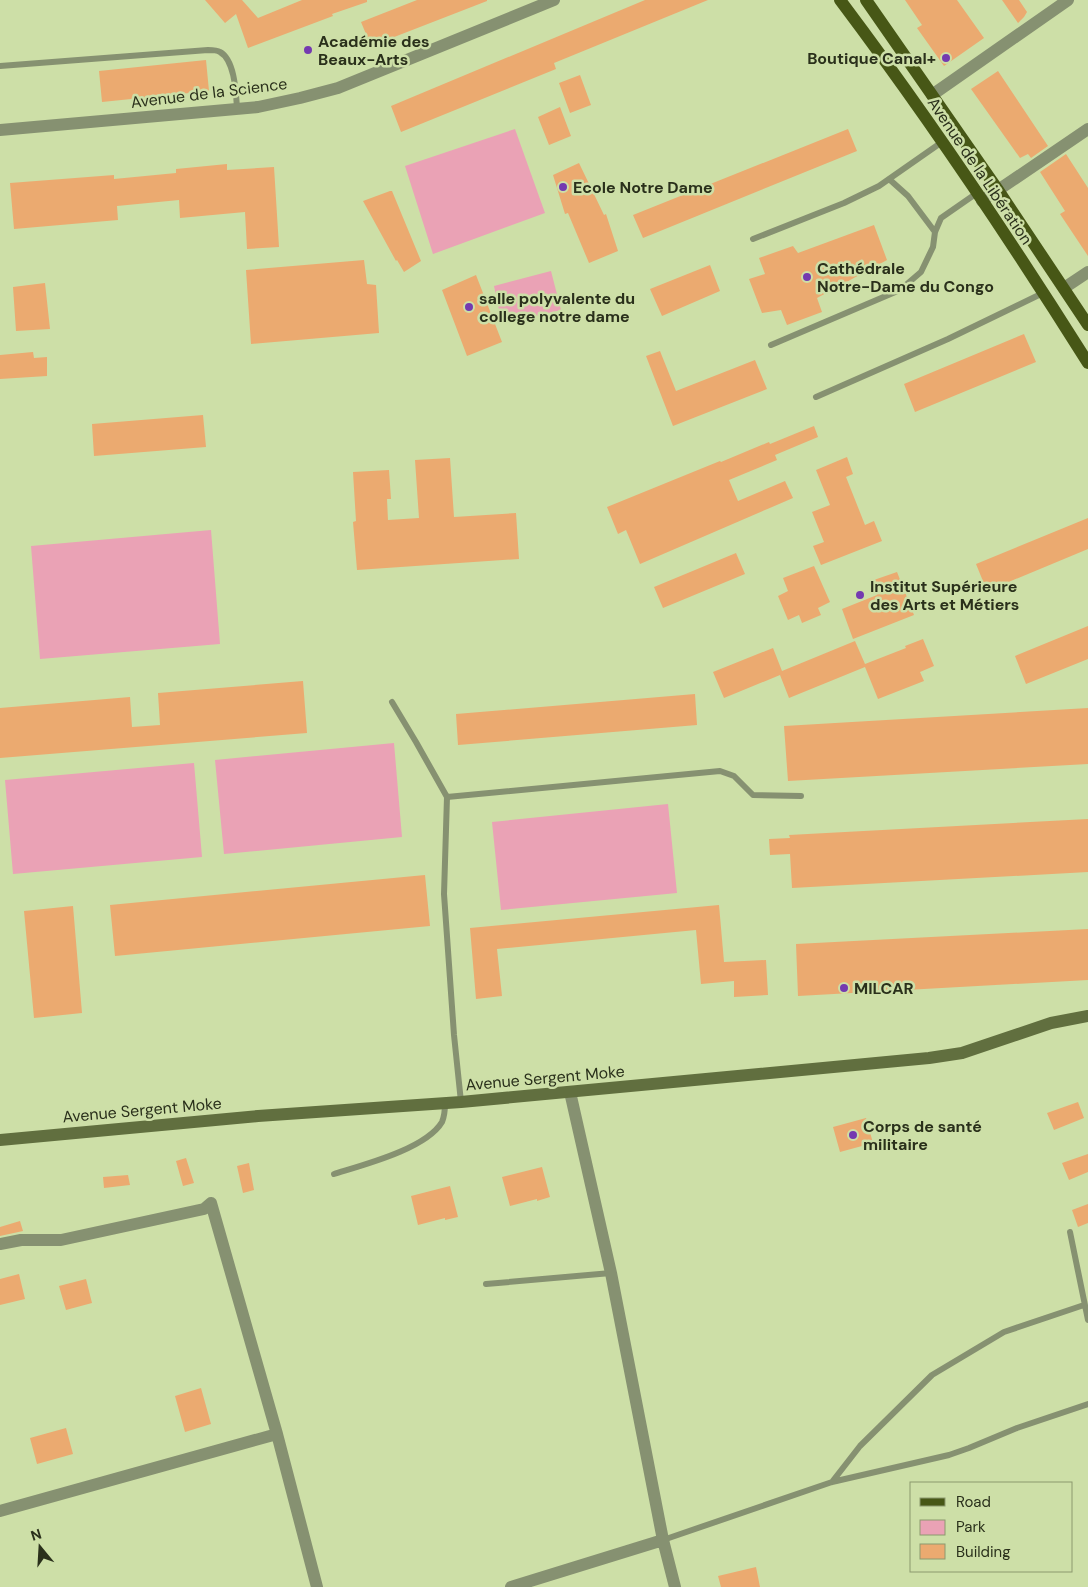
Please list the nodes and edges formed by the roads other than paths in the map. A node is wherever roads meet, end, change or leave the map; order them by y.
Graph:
1 (554, 0) edge
2 (840, 0) edge
3 (866, 0) edge
4 (1068, 0) edge
5 (0, 66) edge
6 (932, 95) junction
7 (237, 108) junction
8 (1088, 129) edge
9 (0, 130) edge
10 (942, 142) junction
11 (889, 179) junction
12 (998, 190) junction
13 (979, 196) junction
14 (935, 232) junction
15 (753, 240) dead end
16 (1088, 272) edge
17 (1064, 288) junction
18 (1043, 293) junction
19 (1088, 325) edge
20 (771, 345) dead end
21 (1088, 364) edge
22 (816, 397) dead end
23 (392, 702) dead end
24 (801, 796) dead end
25 (447, 797) junction
26 (1088, 1016) edge
27 (570, 1092) junction
28 (461, 1102) junction
29 (445, 1103) junction
30 (0, 1140) edge
31 (334, 1174) dead end
32 (1070, 1232) dead end
33 (0, 1244) edge
34 (611, 1273) junction
35 (486, 1284) dead end
36 (1084, 1305) junction
37 (1088, 1317) edge
38 (1088, 1404) edge
39 (277, 1434) junction
40 (832, 1482) junction
41 (0, 1511) edge
42 (663, 1540) junction
43 (317, 1587) edge
44 (511, 1587) edge
45 (675, 1587) edge

1 - 7 street, Avenue de la Science
2 - 10 main road, Avenue de la Libération
3 - 6 main road, Avenue de la Libération
4 - 6 street
5 - 7 lane
6 - 12 main road, Avenue de la Libération
7 - 9 street, Avenue de la Science
8 - 12 street
10 - 11 lane
10 - 13 main road, Avenue de la Libération
11 - 14 lane
11 - 15 lane
12 - 13 street
12 - 17 main road, Avenue de la Libération
13 - 14 lane
13 - 18 main road, Avenue de la Libération
14 - 20 lane
16 - 17 street
17 - 19 main road, Avenue de la Libération
18 - 21 main road, Avenue de la Libération
18 - 22 lane
23 - 25 lane
24 - 25 lane
25 - 28 lane
26 - 27 main road, Avenue Sergent Moke
27 - 28 main road, Avenue Sergent Moke
27 - 34 street
28 - 29 main road, Avenue Sergent Moke
29 - 30 main road, Avenue Sergent Moke
29 - 31 lane
32 - 36 lane
33 - 39 street
34 - 35 lane
34 - 42 street
36 - 37 lane
36 - 40 lane
38 - 40 lane
39 - 41 street
39 - 43 street
40 - 42 lane
42 - 44 street
42 - 45 street

